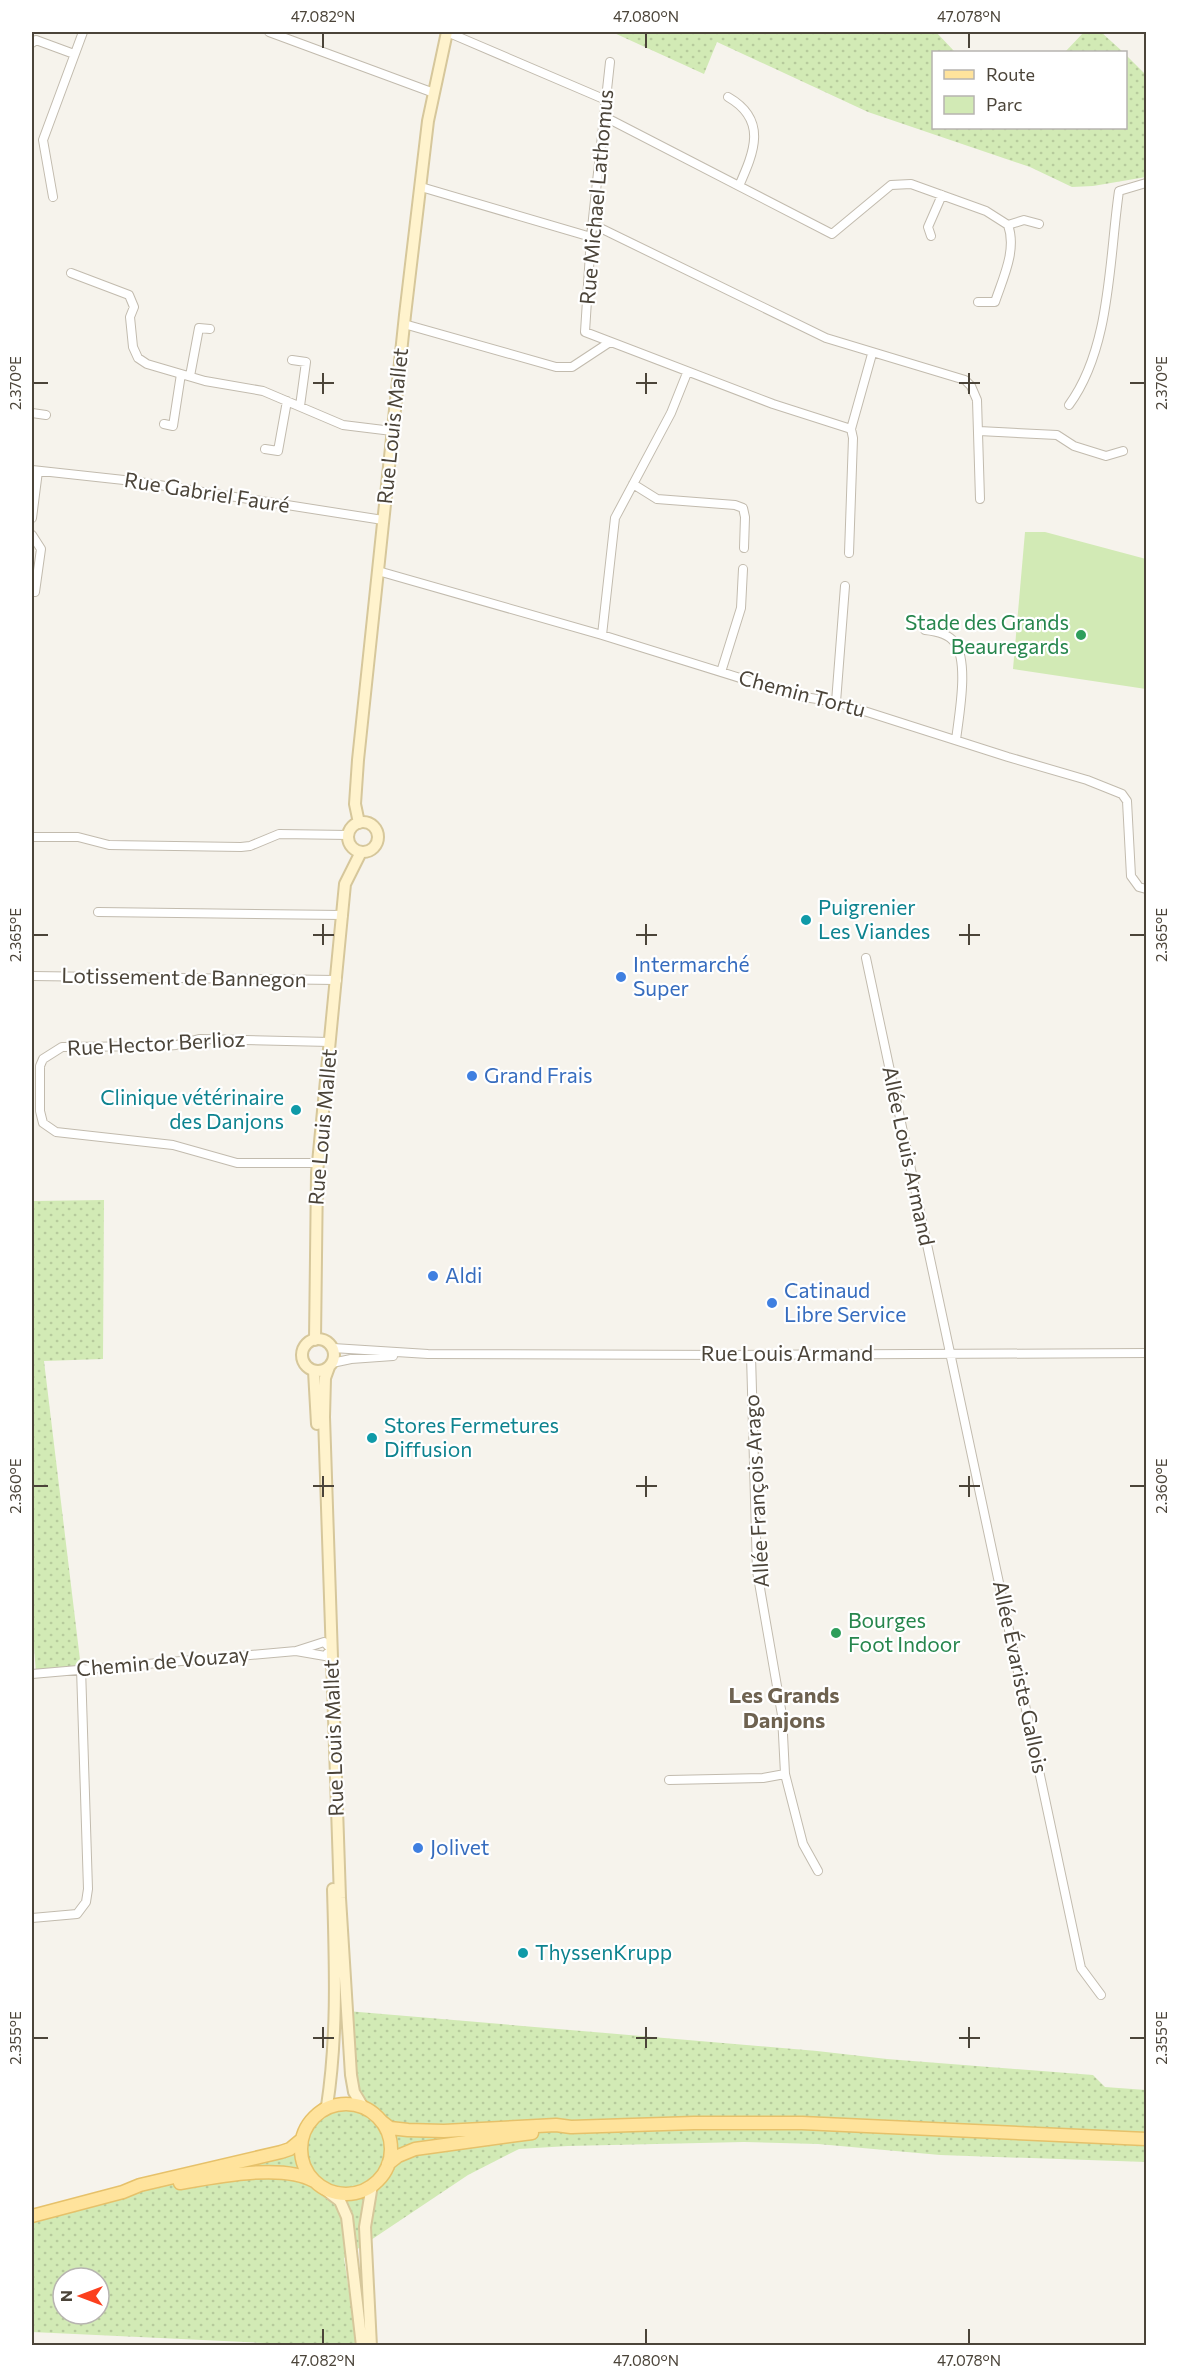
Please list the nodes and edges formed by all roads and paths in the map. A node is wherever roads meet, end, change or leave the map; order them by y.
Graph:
1 (83, 32) edge
2 (268, 32) edge
3 (447, 32) edge
4 (32, 43) edge
5 (75, 54) junction
6 (610, 62) dead end
7 (434, 93) junction
8 (728, 97) dead end
9 (606, 100) junction
10 (605, 117) junction
11 (1146, 183) edge
12 (739, 186) junction
13 (421, 187) junction
14 (942, 195) junction
15 (53, 197) dead end
16 (592, 224) junction
17 (1039, 224) dead end
18 (1008, 225) junction
19 (932, 236) dead end
20 (591, 237) junction
21 (71, 273) dead end
22 (978, 302) dead end
23 (404, 324) junction
24 (210, 329) dead end
25 (610, 342) junction
26 (872, 354) junction
27 (292, 360) dead end
28 (687, 373) junction
29 (181, 374) junction
30 (190, 376) junction
31 (286, 401) junction
32 (1069, 405) dead end
33 (300, 406) junction
34 (32, 413) edge
35 (46, 415) dead end
36 (164, 424) dead end
37 (851, 429) junction
38 (392, 431) junction
39 (979, 431) junction
40 (265, 450) dead end
41 (1123, 452) dead end
42 (35, 470) edge
43 (633, 484) junction
44 (980, 499) dead end
45 (32, 518) edge
46 (383, 520) junction
47 (32, 535) edge
48 (744, 548) dead end
49 (849, 553) dead end
50 (743, 569) dead end
51 (378, 571) junction
52 (845, 586) dead end
53 (35, 592) dead end
54 (926, 630) dead end
55 (602, 635) junction
56 (721, 672) junction
57 (836, 702) junction
58 (956, 740) junction
59 (359, 823) junction
60 (349, 835) junction
61 (32, 837) edge
62 (361, 852) junction
63 (1146, 890) edge
64 (98, 912) dead end
65 (343, 915) junction
66 (866, 958) dead end
67 (32, 976) edge
68 (337, 980) junction
69 (330, 1042) junction
70 (36, 1111) edge
71 (318, 1163) junction
72 (315, 1340) junction
73 (333, 1348) junction
74 (950, 1353) junction
75 (1146, 1353) edge
76 (428, 1354) junction
77 (751, 1355) junction
78 (331, 1365) junction
79 (314, 1371) junction
80 (327, 1649) junction
81 (296, 1651) junction
82 (81, 1668) junction
83 (32, 1674) edge
84 (785, 1774) junction
85 (669, 1780) dead end
86 (818, 1871) dead end
87 (32, 1918) edge
88 (1101, 1995) dead end
89 (363, 2107) junction
90 (324, 2110) junction
91 (381, 2121) junction
92 (571, 2127) junction
93 (302, 2139) junction
94 (1146, 2139) edge
95 (388, 2164) junction
96 (319, 2184) junction
97 (372, 2185) junction
98 (123, 2192) junction
99 (32, 2216) edge
100 (362, 2346) edge
101 (371, 2346) edge

1 - 5 street
2 - 7 street
3 - 7 main road, Rue Louis Mallet
3 - 9 street
4 - 5 street
5 - 15 street
6 - 9 street, Rue Michael Lathomus
7 - 13 main road, Rue Louis Mallet
8 - 12 street
9 - 10 street, Rue Michael Lathomus
10 - 12 street
10 - 16 street, Rue Michael Lathomus
11 - 32 street
12 - 14 street
13 - 20 street
13 - 23 main road, Rue Louis Mallet
14 - 18 street
14 - 19 street
16 - 20 street, Rue Michael Lathomus
16 - 26 street
17 - 18 street
18 - 22 street
20 - 25 street, Rue Michael Lathomus
21 - 29 street
23 - 25 street
23 - 38 main road, Rue Louis Mallet
24 - 30 street
25 - 28 street
26 - 37 street
26 - 39 street
27 - 33 street
28 - 37 street
28 - 43 street
29 - 30 street
29 - 36 street
30 - 31 street
31 - 33 street
31 - 40 street
33 - 38 street
34 - 35 street
37 - 49 street
38 - 46 main road, Rue Louis Mallet
39 - 41 street
39 - 44 street
42 - 45 street
42 - 46 street, Rue Gabriel Fauré
43 - 48 street
43 - 55 street
46 - 51 main road, Rue Louis Mallet
47 - 53 street
50 - 56 street
51 - 55 street, Chemin Tortu
51 - 59 main road, Rue Louis Mallet
52 - 57 street
54 - 58 street
55 - 56 street, Chemin Tortu
56 - 57 street, Chemin Tortu
57 - 58 street, Chemin Tortu
58 - 63 street, Chemin Tortu
59 - 60 main road
59 - 62 main road, Rue Louis Mallet
60 - 61 street
60 - 62 main road
62 - 65 main road, Rue Louis Mallet
64 - 65 street
65 - 68 main road, Rue Louis Mallet
66 - 74 street, Allée Louis Armand
67 - 68 street, Lotissement de Bannegon
68 - 69 main road, Rue Louis Mallet
69 - 70 street, Rue Hector Berlioz
69 - 71 main road, Rue Louis Mallet
70 - 71 street, Rue Hector Berlioz
71 - 72 main road, Rue Louis Mallet
72 - 73 main road
72 - 79 main road, Rue Louis Mallet
73 - 76 street, Rue Louis Armand
73 - 78 main road, Rue Louis Mallet
74 - 75 street, Rue Louis Armand
74 - 77 street, Rue Louis Armand
74 - 88 street, Allée Évariste Gallois
76 - 77 street, Rue Louis Armand
76 - 78 street, Rue Louis Armand
77 - 84 street, Allée François Arago
78 - 79 main road
78 - 80 main road, Rue Louis Mallet
79 - 80 main road, Rue Louis Mallet
80 - 81 street, Chemin de Vouzay
80 - 81 street, Chemin de Vouzay
80 - 89 main road, Rue Louis Mallet
80 - 90 main road, Rue Louis Mallet
81 - 82 street, Chemin de Vouzay
82 - 83 street, Chemin de Vouzay
82 - 87 street
84 - 85 street
84 - 86 street, Allée François Arago
89 - 90 main road
89 - 91 main road
90 - 93 main road
91 - 92 main road
91 - 95 main road
92 - 94 main road
92 - 95 main road
93 - 96 main road
93 - 98 main road
95 - 97 main road
96 - 97 main road
96 - 98 main road
96 - 100 main road
97 - 101 main road
98 - 99 main road

